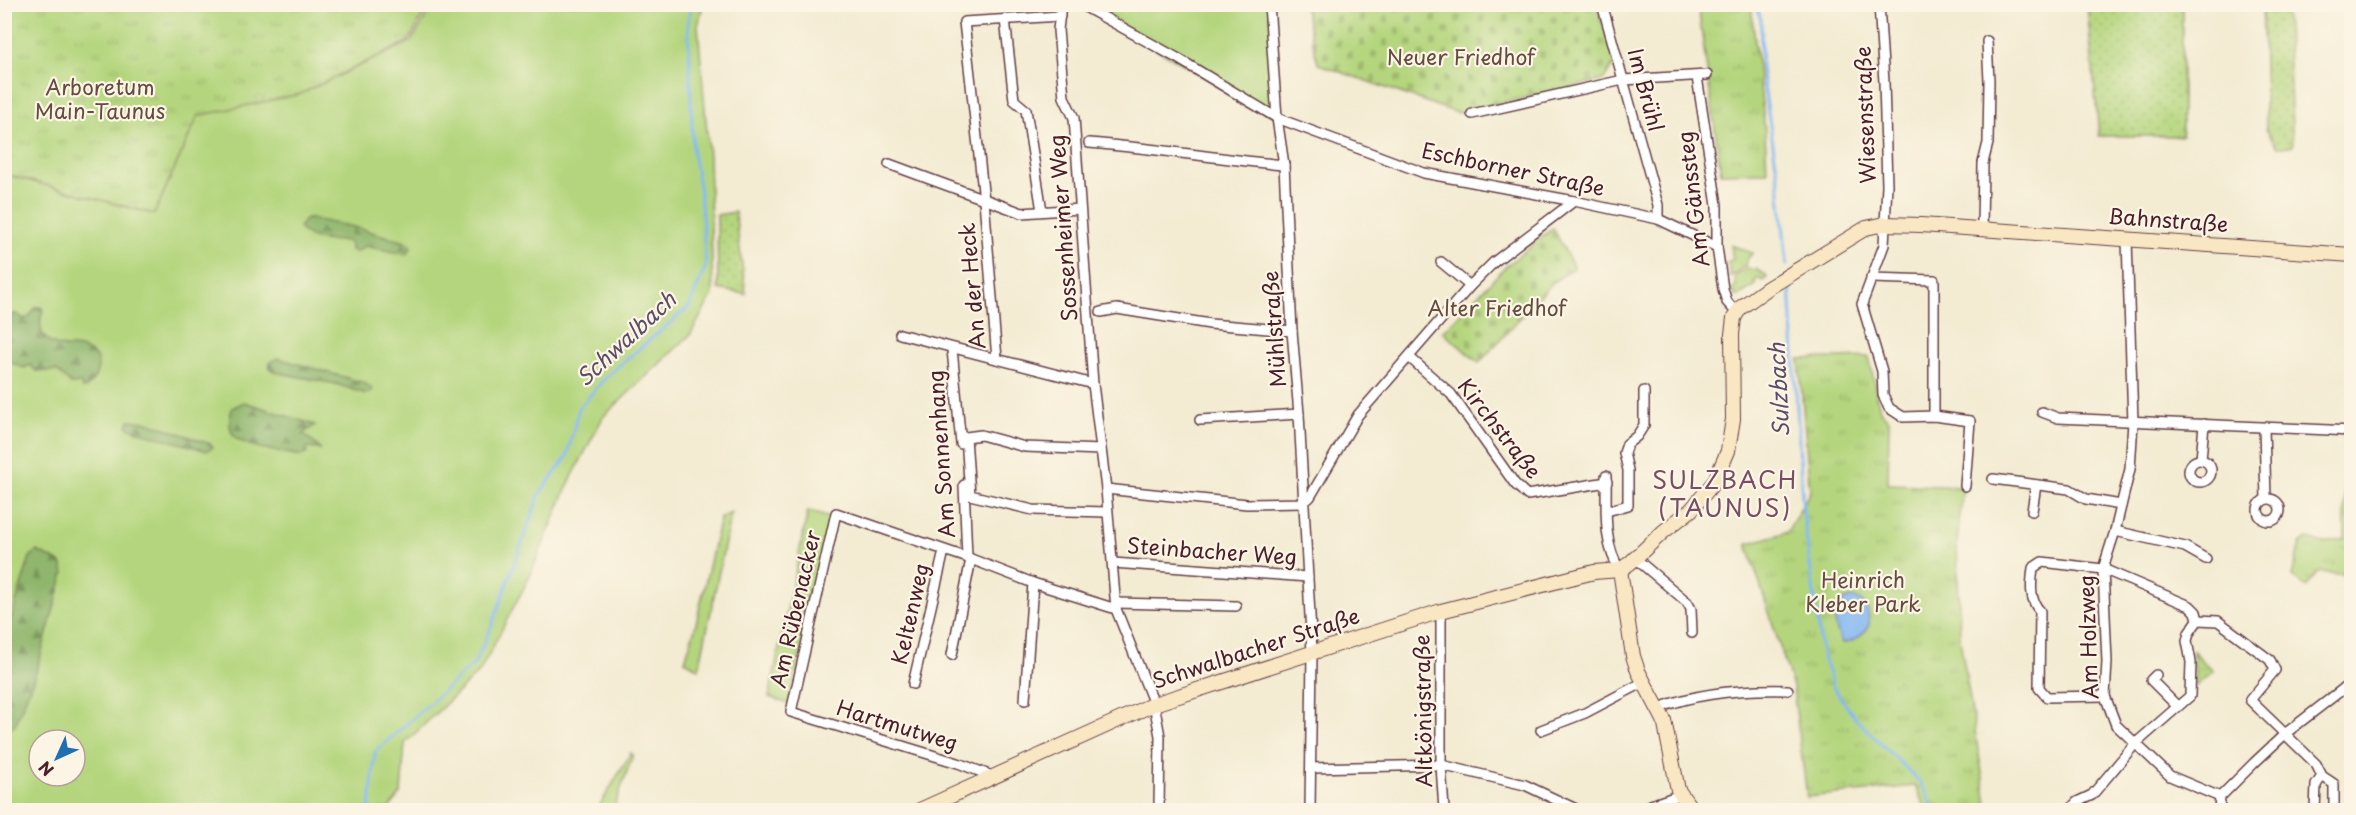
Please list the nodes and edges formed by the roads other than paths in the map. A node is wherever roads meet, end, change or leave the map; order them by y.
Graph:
1 (1061, 4) edge
2 (1080, 4) edge
3 (1269, 4) edge
4 (1602, 4) edge
5 (1879, 4) edge
6 (1060, 16) junction
7 (1005, 19) junction
8 (1987, 41) dead end
9 (1707, 75) dead end
10 (1696, 77) junction
11 (1623, 80) junction
12 (1472, 114) dead end
13 (1277, 118) junction
14 (1089, 143) dead end
15 (889, 164) dead end
16 (1284, 165) junction
17 (984, 200) junction
18 (1574, 201) junction
19 (1080, 209) junction
20 (1042, 211) junction
21 (1658, 219) junction
22 (1885, 224) junction
23 (1982, 229) junction
24 (2127, 240) junction
25 (1717, 247) junction
26 (2352, 255) edge
27 (1441, 262) dead end
28 (1871, 278) junction
29 (1470, 286) junction
30 (1101, 312) dead end
31 (1737, 313) junction
32 (1292, 332) junction
33 (900, 334) dead end
34 (952, 348) junction
35 (1409, 357) junction
36 (997, 359) junction
37 (1093, 384) junction
38 (1644, 391) dead end
39 (2042, 412) dead end
40 (1299, 414) junction
41 (1934, 416) junction
42 (1200, 420) dead end
43 (2133, 422) junction
44 (2204, 424) junction
45 (2264, 428) junction
46 (2352, 431) edge
47 (1101, 450) junction
48 (2201, 460) dead end
49 (1993, 479) dead end
50 (2036, 485) junction
51 (1965, 486) dead end
52 (1106, 489) junction
53 (2266, 499) dead end
54 (1303, 503) junction
55 (2121, 505) junction
56 (1607, 511) junction
57 (1107, 512) junction
58 (2032, 512) dead end
59 (836, 513) joint
60 (2115, 531) junction
61 (944, 551) junction
62 (969, 558) junction
63 (1636, 559) junction
64 (2206, 559) dead end
65 (1113, 563) junction
66 (2103, 569) junction
67 (1620, 570) junction
68 (1308, 577) junction
69 (1033, 583) junction
70 (1116, 606) junction
71 (1236, 606) dead end
72 (1441, 611) junction
73 (2198, 620) junction
74 (1692, 633) dead end
75 (1312, 652) junction
76 (952, 655) dead end
77 (2156, 675) dead end
78 (1644, 682) junction
79 (2352, 682) edge
80 (914, 684) dead end
81 (1788, 690) dead end
82 (2105, 696) junction
83 (1025, 700) dead end
84 (1154, 704) junction
85 (2177, 706) junction
86 (1659, 708) junction
87 (791, 712) joint
88 (1541, 730) dead end
89 (2286, 733) junction
90 (2135, 744) junction
91 (1441, 765) junction
92 (1311, 768) junction
93 (992, 776) junction
94 (2322, 776) junction
95 (1680, 795) junction
96 (2220, 797) junction
97 (920, 810) edge
98 (1159, 810) edge
99 (1310, 810) edge
100 (1444, 810) edge
101 (1578, 810) edge
102 (1642, 810) edge
103 (1692, 810) edge
104 (2070, 810) edge
105 (2219, 810) edge
106 (2315, 810) edge
107 (2334, 810) edge

1 - 6 street, Sossenheimer Weg
2 - 13 street, Eschborner Straße
3 - 13 street, Mühlstraße
4 - 11 street, Im Brühl
5 - 22 street, Wiesenstraße
6 - 7 street
6 - 19 street, Sossenheimer Weg
7 - 17 street
7 - 20 street
8 - 23 street
9 - 10 street
10 - 11 street
10 - 25 street, Am Gänssteg
11 - 12 street
11 - 21 street, Im Brühl
13 - 16 street, Mühlstraße
13 - 18 street, Eschborner Straße
14 - 16 street
15 - 17 street
16 - 32 street, Mühlstraße
17 - 20 street, An der Heck
17 - 36 street, An der Heck
18 - 21 street, Eschborner Straße
18 - 29 street
19 - 20 street, An der Heck
19 - 37 street, Sossenheimer Weg
21 - 25 street, Eschborner Straße
22 - 23 street, Bahnstraße
22 - 28 street, Wiesenstraße
22 - 31 street, Bahnstraße
23 - 24 street, Bahnstraße
24 - 26 street, Bahnstraße
24 - 43 street, Am Holzweg
25 - 31 street, Am Gänssteg
27 - 29 street
28 - 41 street, Wiesenstraße
28 - 41 street
29 - 35 street
30 - 32 street
31 - 63 street
32 - 40 street, Mühlstraße
33 - 34 street
34 - 36 street
34 - 62 street, Am Sonnenhang
35 - 54 street
35 - 56 street, Kirchstraße
36 - 37 street
37 - 47 street, Sossenheimer Weg
38 - 56 street
39 - 43 street
40 - 42 street
40 - 54 street, Mühlstraße
41 - 51 street, Wiesenstraße
43 - 44 street
43 - 55 street, Am Holzweg
44 - 45 street
44 - 48 street
45 - 46 street
45 - 53 street
47 - 52 street, Sossenheimer Weg
47 - 57 street
49 - 50 street
50 - 55 street
50 - 58 street
52 - 54 street
52 - 57 street, Sossenheimer Weg
54 - 68 street, Mühlstraße
55 - 60 street, Am Holzweg
56 - 67 street
57 - 65 street, Sossenheimer Weg
59 - 61 street, Keltenweg
59 - 87 street, Am Rübenacker
60 - 64 street
60 - 66 street, Am Holzweg
61 - 62 street, Keltenweg
61 - 80 street, Keltenweg
62 - 69 street, Keltenweg
62 - 76 street
63 - 67 street
63 - 74 street
65 - 68 street, Steinbacher Weg
65 - 70 street, Sossenheimer Weg
66 - 73 street
66 - 82 street, Am Holzweg
66 - 82 street
67 - 72 street, Schwalbacher Straße
67 - 78 street
68 - 75 street, Mühlstraße
69 - 70 street, Keltenweg
69 - 83 street
70 - 71 street
70 - 84 street, Sossenheimer Weg
72 - 75 street, Schwalbacher Straße
72 - 91 street, Altkönigstraße
73 - 85 street
73 - 89 street
75 - 84 street, Schwalbacher Straße
75 - 92 street, Mühlstraße
77 - 85 street
78 - 86 street
78 - 88 street
79 - 89 street
81 - 86 street
82 - 90 street, Am Holzweg
84 - 93 street, Schwalbacher Straße
84 - 98 street, Sossenheimer Weg
85 - 90 street
86 - 95 street
87 - 93 street, Hartmutweg
89 - 94 street
89 - 96 street
90 - 96 street, Am Holzweg
90 - 104 street
91 - 92 street
91 - 100 street, Altkönigstraße
91 - 101 street
92 - 99 street, Mühlstraße
93 - 97 street, Schwalbacher Straße
94 - 106 street
94 - 107 street
95 - 102 street
95 - 103 street
96 - 105 street

